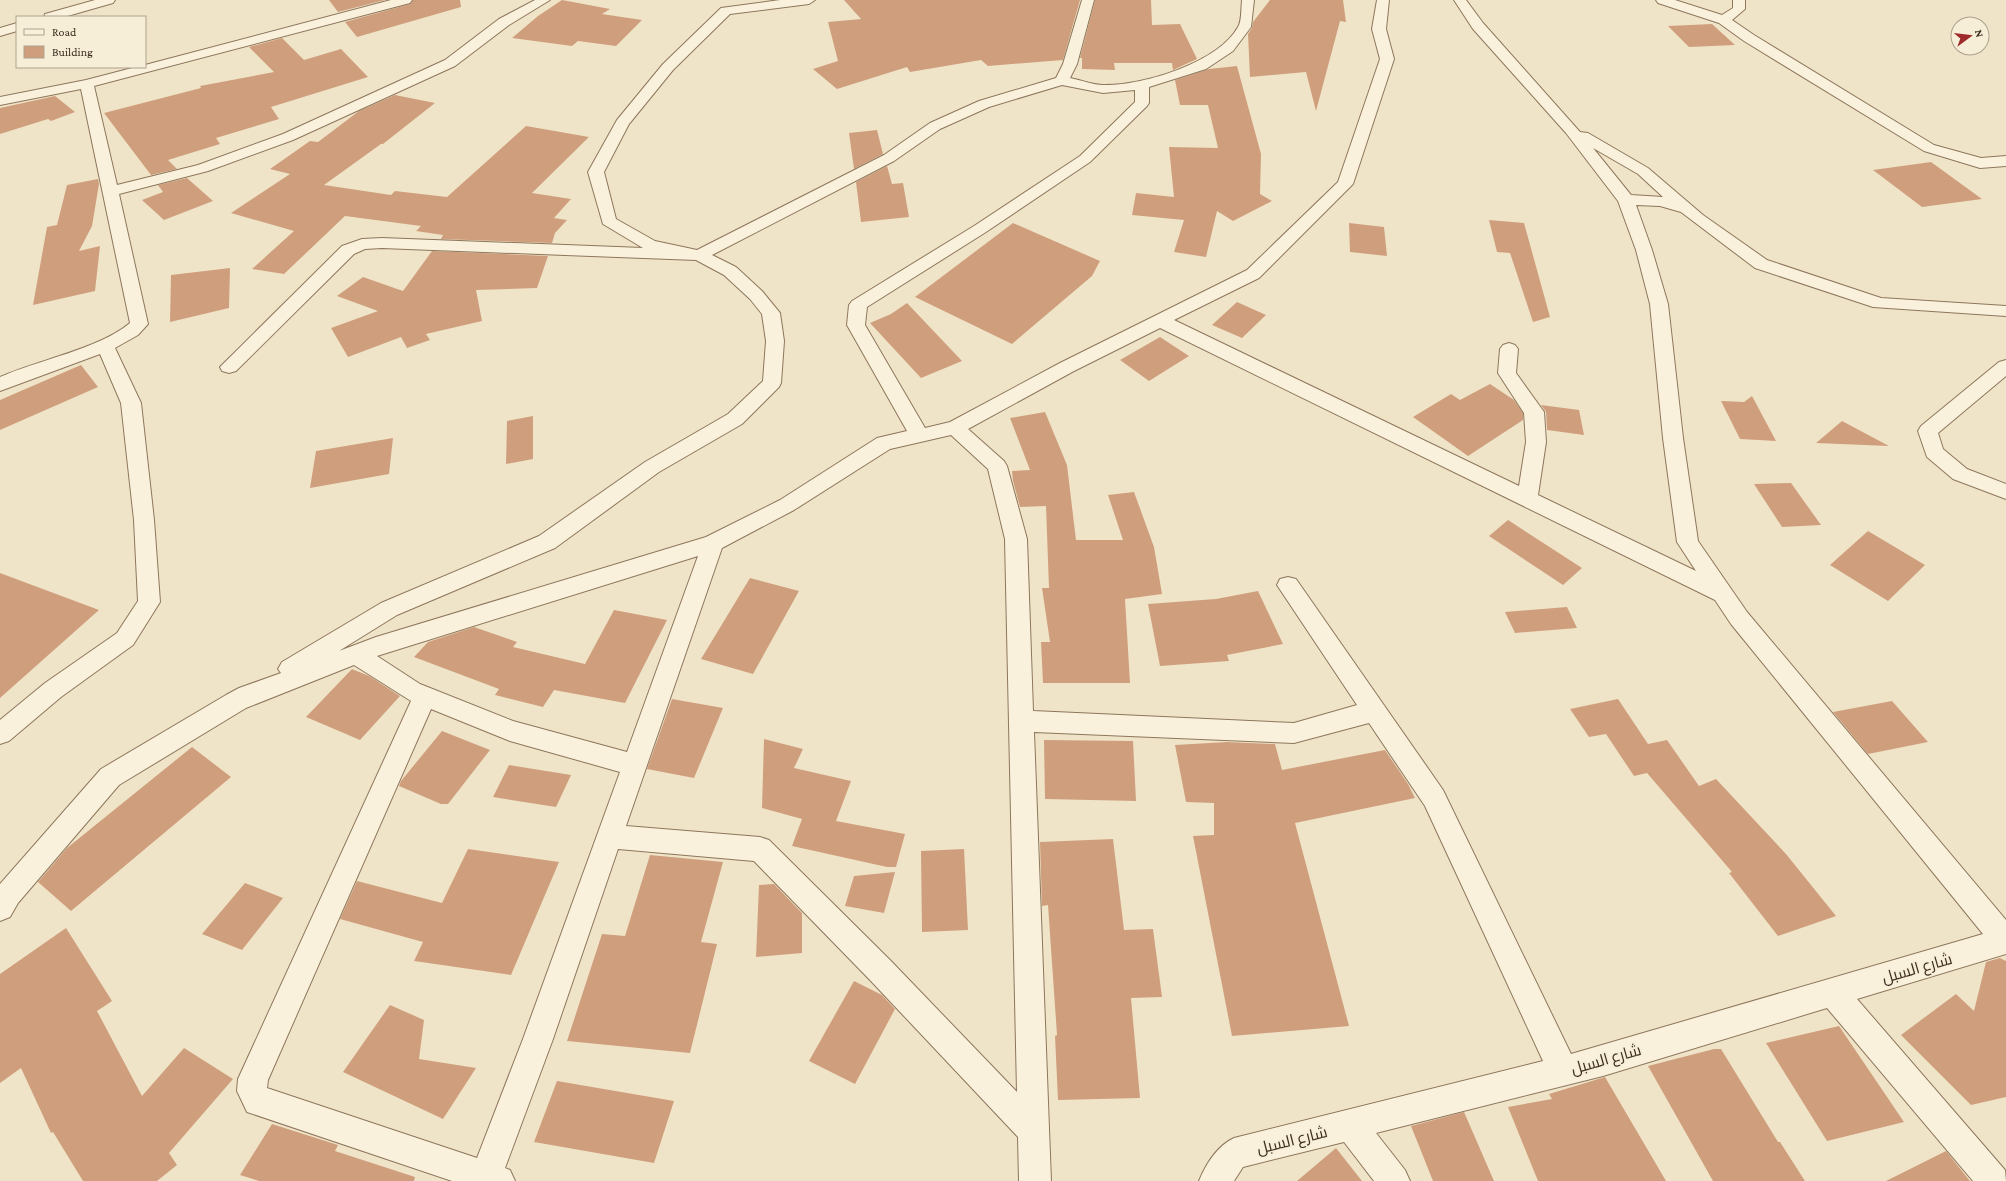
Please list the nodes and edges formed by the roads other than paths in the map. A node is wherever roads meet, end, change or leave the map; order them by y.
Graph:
1 (109, 0) edge
2 (406, 0) edge
3 (544, 0) edge
4 (809, 0) edge
5 (1088, 0) edge
6 (1248, 0) edge
7 (1383, 0) edge
8 (1460, 0) edge
9 (1662, 0) edge
10 (1739, 0) edge
11 (379, 3) edge
12 (725, 5) edge
13 (53, 16) edge
14 (1724, 20) junction
15 (16, 27) edge
16 (0, 32) edge
17 (145, 68) edge
18 (146, 68) edge
19 (1062, 81) junction
20 (87, 84) junction
21 (1142, 85) junction
22 (0, 101) edge
23 (1571, 130) junction
24 (2006, 161) edge
25 (110, 191) junction
26 (1626, 200) junction
27 (1686, 209) junction
28 (699, 255) junction
29 (2006, 311) edge
30 (1159, 320) junction
31 (106, 345) junction
32 (1509, 349) dead end
33 (2006, 366) edge
34 (229, 367) dead end
35 (0, 385) edge
36 (955, 428) junction
37 (920, 436) junction
38 (2006, 492) edge
39 (1527, 499) junction
40 (713, 543) junction
41 (1288, 585) dead end
42 (1723, 594) junction
43 (356, 654) junction
44 (424, 696) junction
45 (234, 702) junction
46 (1374, 711) junction
47 (1021, 721) junction
48 (0, 734) edge
49 (635, 765) junction
50 (609, 836) junction
51 (0, 908) edge
52 (2006, 941) edge
53 (1833, 992) junction
54 (1563, 1071) junction
55 (1350, 1125) junction
56 (1033, 1130) junction
57 (489, 1180) edge
58 (1035, 1181) edge
59 (1215, 1181) edge
60 (1394, 1181) edge
61 (1994, 1181) edge

1 - 13 street
2 - 11 street
3 - 25 street
4 - 12 street
5 - 19 street
6 - 21 street
7 - 30 street
8 - 23 street
9 - 14 street
10 - 14 street
11 - 18 street
12 - 28 street
14 - 24 street
15 - 16 street
17 - 20 street
19 - 21 street
19 - 28 street
20 - 22 street
20 - 25 street
21 - 37 street
23 - 26 street
23 - 27 street
25 - 31 street
26 - 27 street
26 - 42 street
27 - 29 street
28 - 34 street
28 - 45 street
30 - 36 street
30 - 39 street
31 - 35 street
31 - 48 street
32 - 39 street
33 - 38 street
36 - 37 street
36 - 47 street
37 - 40 street
39 - 42 street
40 - 43 street
40 - 49 street
41 - 46 street
42 - 52 street
43 - 44 street
43 - 45 street
44 - 49 street
44 - 57 street
45 - 51 street
46 - 47 street
46 - 54 street
47 - 56 street
49 - 50 street
50 - 56 street
50 - 57 street
52 - 53 street, شارع السبل
53 - 54 street, شارع السبل
53 - 61 street
54 - 55 street, شارع السبل
55 - 59 street, شارع السبل
55 - 60 street
56 - 58 street

